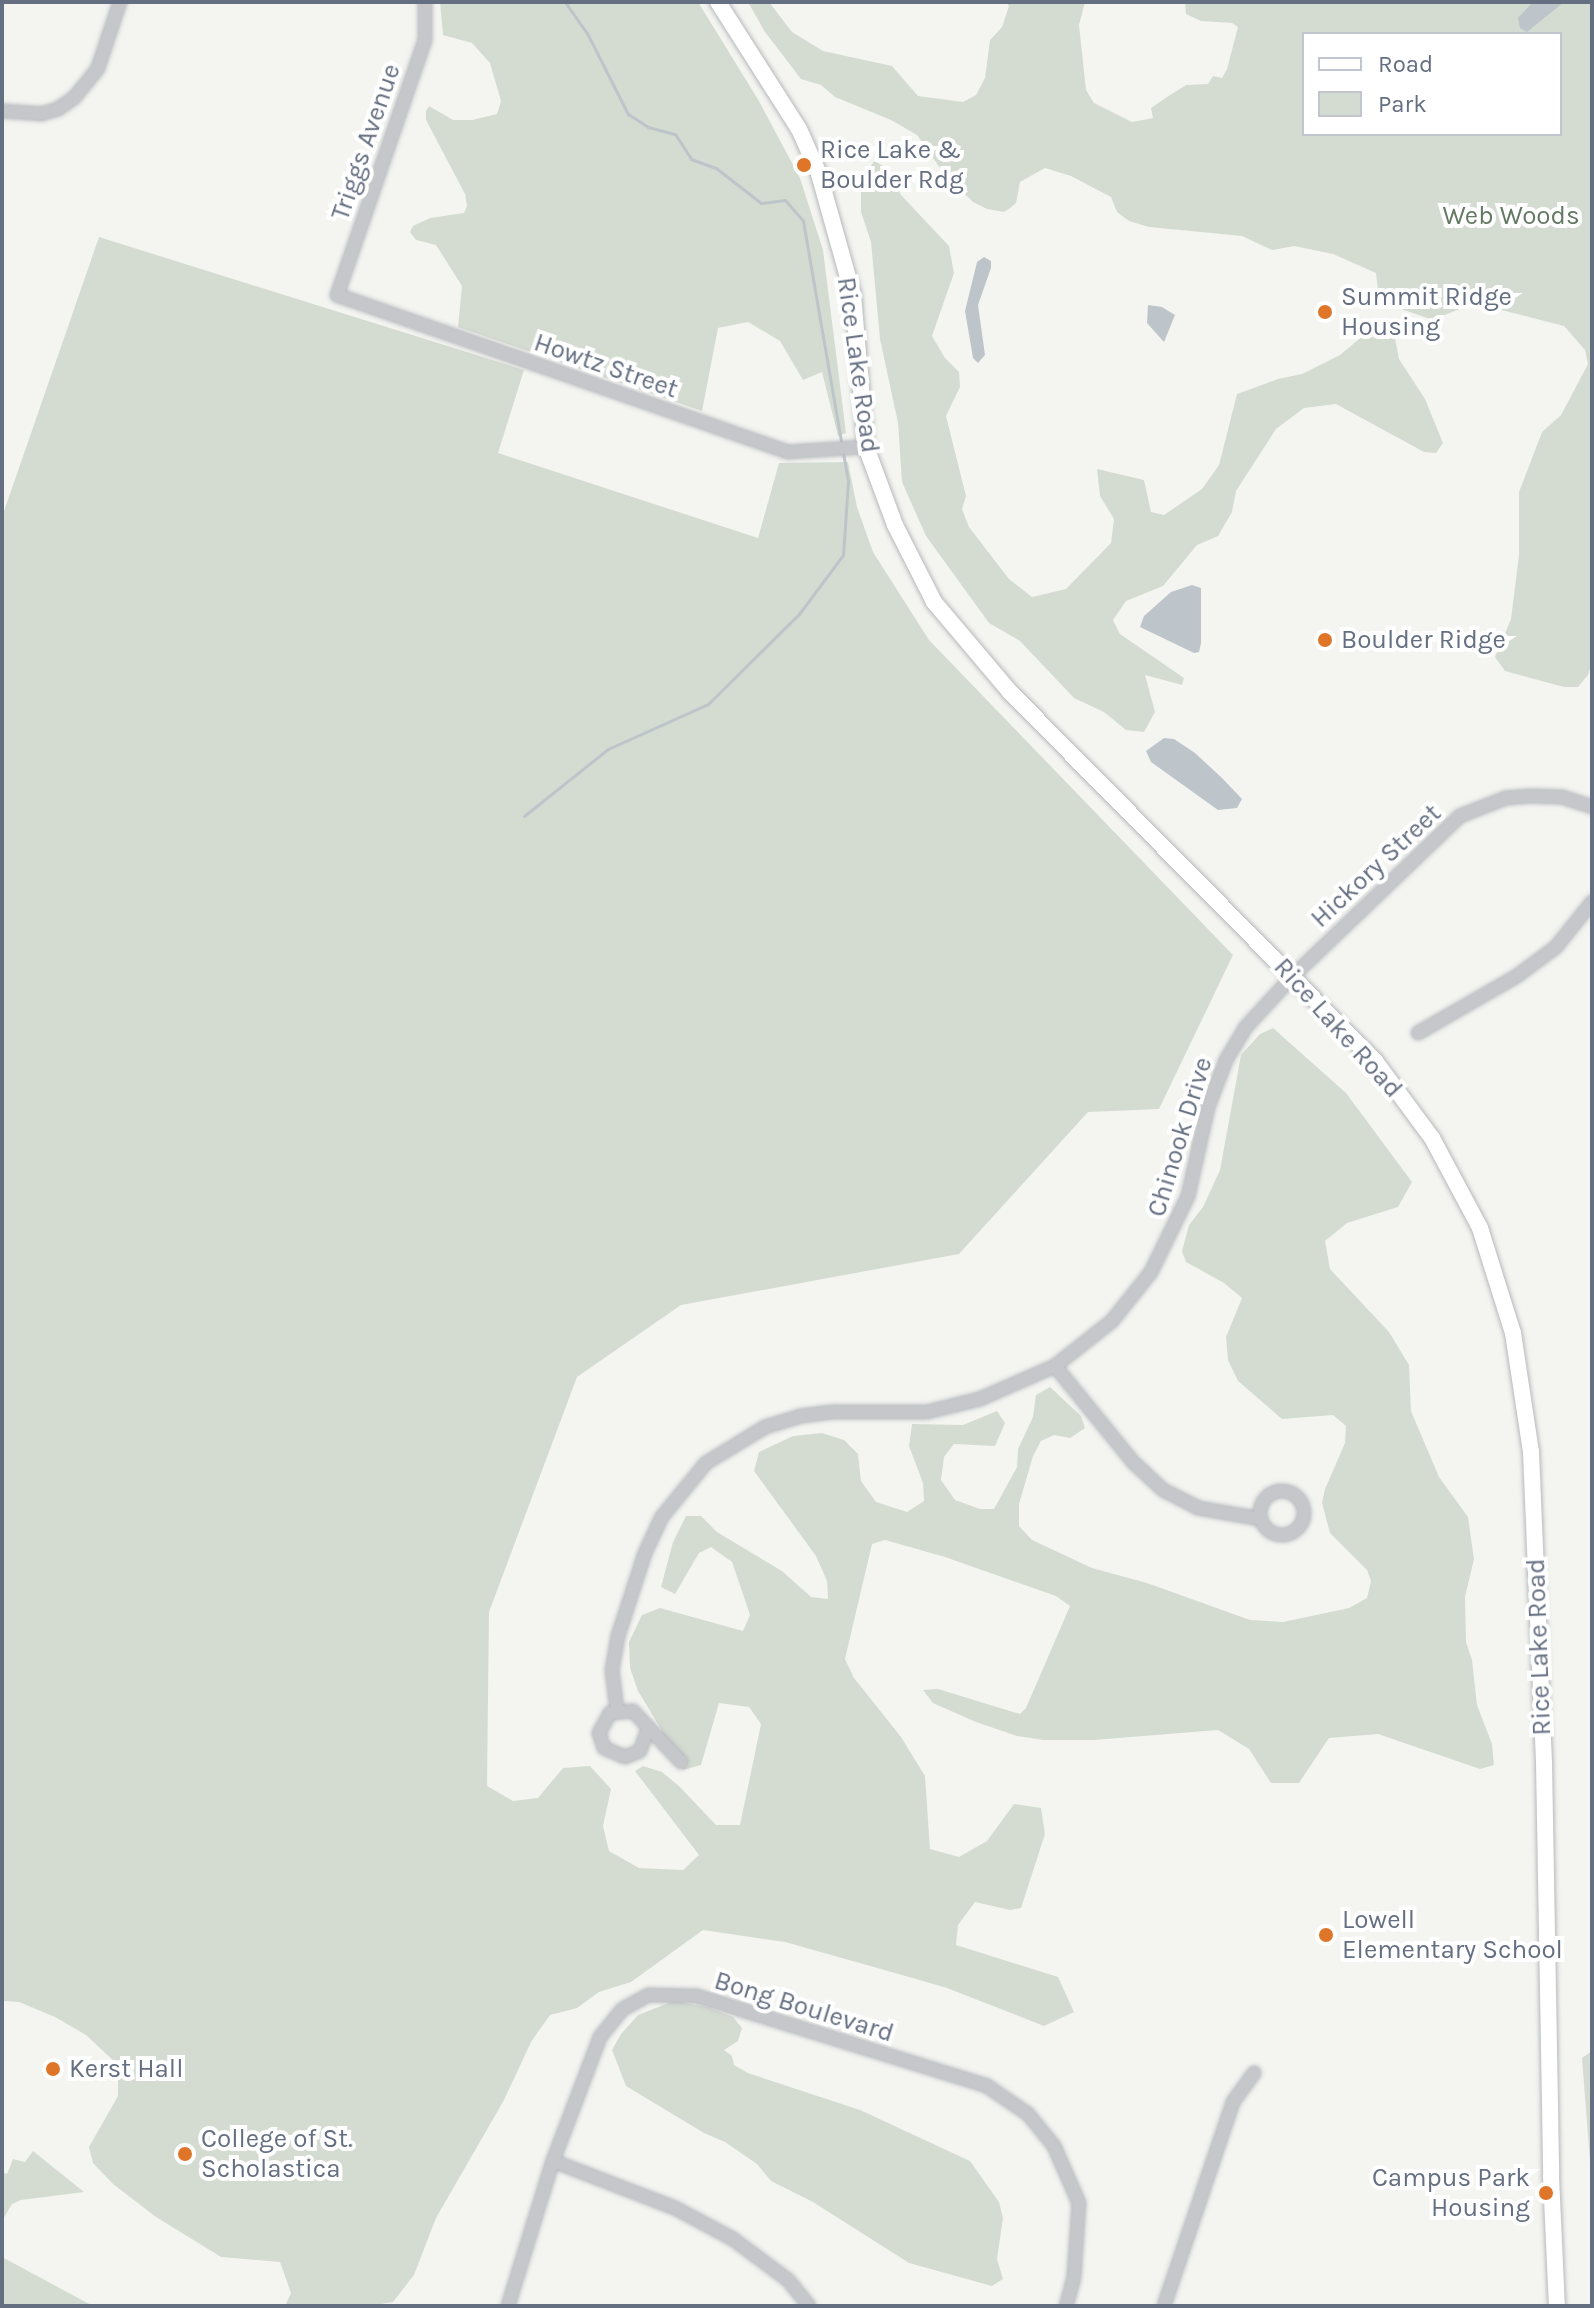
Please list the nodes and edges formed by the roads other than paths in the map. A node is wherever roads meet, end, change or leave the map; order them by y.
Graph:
1 (120, 2) edge
2 (425, 2) edge
3 (718, 2) edge
4 (2, 111) edge
5 (337, 295) joint
6 (866, 447) junction
7 (1592, 807) edge
8 (1592, 902) edge
9 (1293, 976) junction
10 (1418, 1033) dead end
11 (1055, 1366) junction
12 (1261, 1519) dead end
13 (617, 1710) junction
14 (648, 1729) junction
15 (681, 1762) dead end
16 (1254, 2073) dead end
17 (553, 2161) junction
18 (508, 2306) edge
19 (809, 2306) edge
20 (1066, 2306) edge
21 (1164, 2306) edge
22 (1557, 2306) edge

1 - 4 street
2 - 5 street, Triggs Avenue
3 - 6 main road, Rice Lake Road
5 - 6 street, Howtz Street
6 - 9 main road, Rice Lake Road
7 - 9 street, Hickory Street
8 - 10 street
9 - 11 street, Chinook Drive
9 - 22 main road, Rice Lake Road
11 - 12 street
11 - 13 street, Chinook Drive
13 - 14 street
13 - 14 street
14 - 15 street
16 - 21 street
17 - 18 street, Bong Boulevard
17 - 19 street
17 - 20 street, Bong Boulevard

